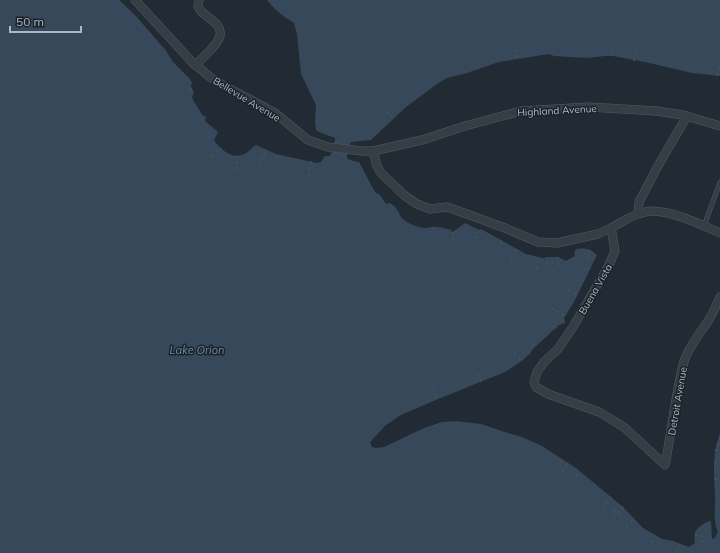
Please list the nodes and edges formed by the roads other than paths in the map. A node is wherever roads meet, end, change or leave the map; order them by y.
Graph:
1 (135, 0) edge
2 (199, 0) edge
3 (196, 65) junction
4 (688, 116) junction
5 (720, 126) edge
6 (373, 151) junction
7 (720, 182) edge
8 (638, 214) junction
9 (704, 226) junction
10 (611, 228) junction
11 (720, 234) edge
12 (720, 297) edge
13 (665, 465) joint

1 - 3 street, Bellevue Avenue
2 - 3 street
3 - 6 street, Bellevue Avenue
4 - 5 street, Highland Avenue
4 - 6 street, Highland Avenue
4 - 8 street
6 - 10 street
7 - 9 lane
8 - 9 street
8 - 10 street
9 - 11 street
10 - 13 street, Buena Vista
12 - 13 street, Detroit Avenue

